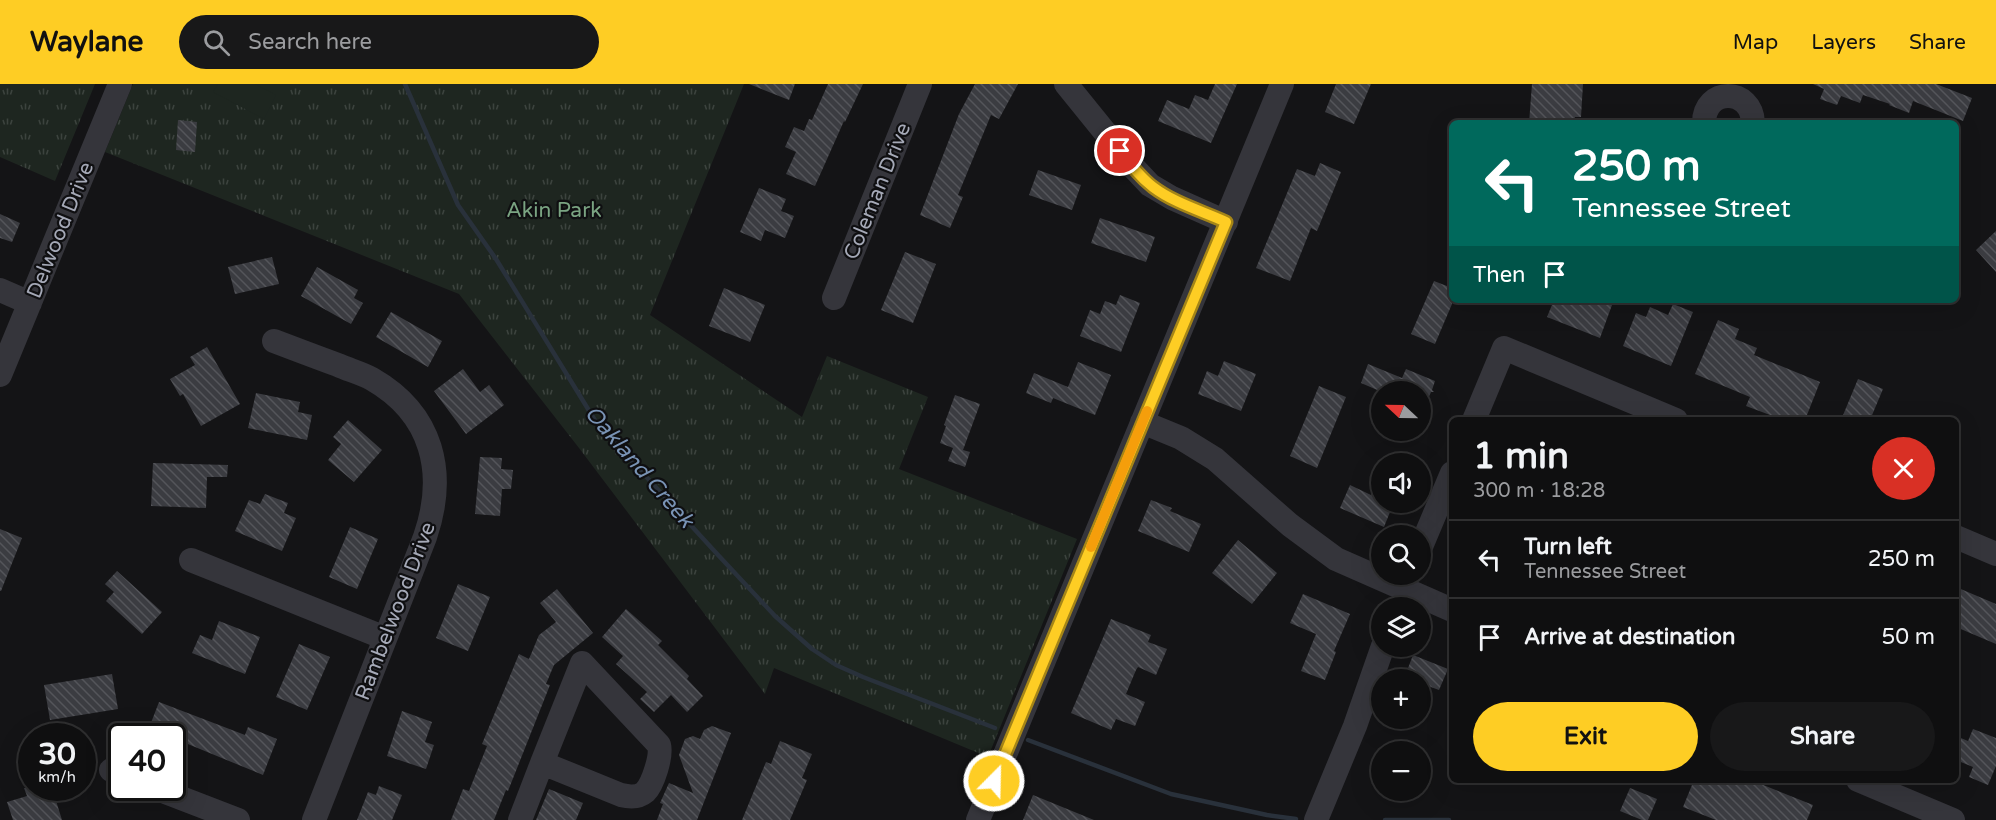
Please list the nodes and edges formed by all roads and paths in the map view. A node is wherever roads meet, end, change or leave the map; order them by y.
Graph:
1 (120, 84) edge
2 (920, 84) edge
3 (1065, 84) edge
4 (1282, 84) edge
5 (1741, 91) edge
6 (1704, 120) edge
7 (1752, 120) edge
8 (1226, 222) junction
9 (0, 290) edge
10 (834, 298) dead end
11 (30, 303) junction
12 (274, 341) dead end
13 (0, 375) edge
14 (1475, 417) edge
15 (1669, 417) edge
16 (1142, 422) junction
17 (1449, 480) edge
18 (1430, 525) edge
19 (1959, 538) edge
20 (1996, 554) edge
21 (191, 560) dead end
22 (1404, 590) edge
23 (1449, 609) edge
24 (385, 638) junction
25 (1379, 657) edge
26 (542, 763) junction
27 (1865, 783) edge
28 (186, 800) edge
29 (238, 820) edge
30 (314, 820) edge
31 (520, 820) edge
32 (978, 820) edge
33 (1316, 820) edge
34 (1953, 820) edge

1 - 11 street, Delwood Drive
2 - 10 street, Coleman Drive
3 - 8 street
4 - 8 street
5 - 6 street
5 - 7 street
8 - 16 street
9 - 11 street
11 - 13 street, Delwood Drive
12 - 24 street, Rambelwood Drive
14 - 15 street
16 - 22 street
16 - 32 street
17 - 18 street
19 - 20 street
21 - 24 street
22 - 23 street
24 - 30 street, Rambelwood Drive
25 - 33 street
26 - 26 street
26 - 31 street
27 - 34 street
28 - 29 street

